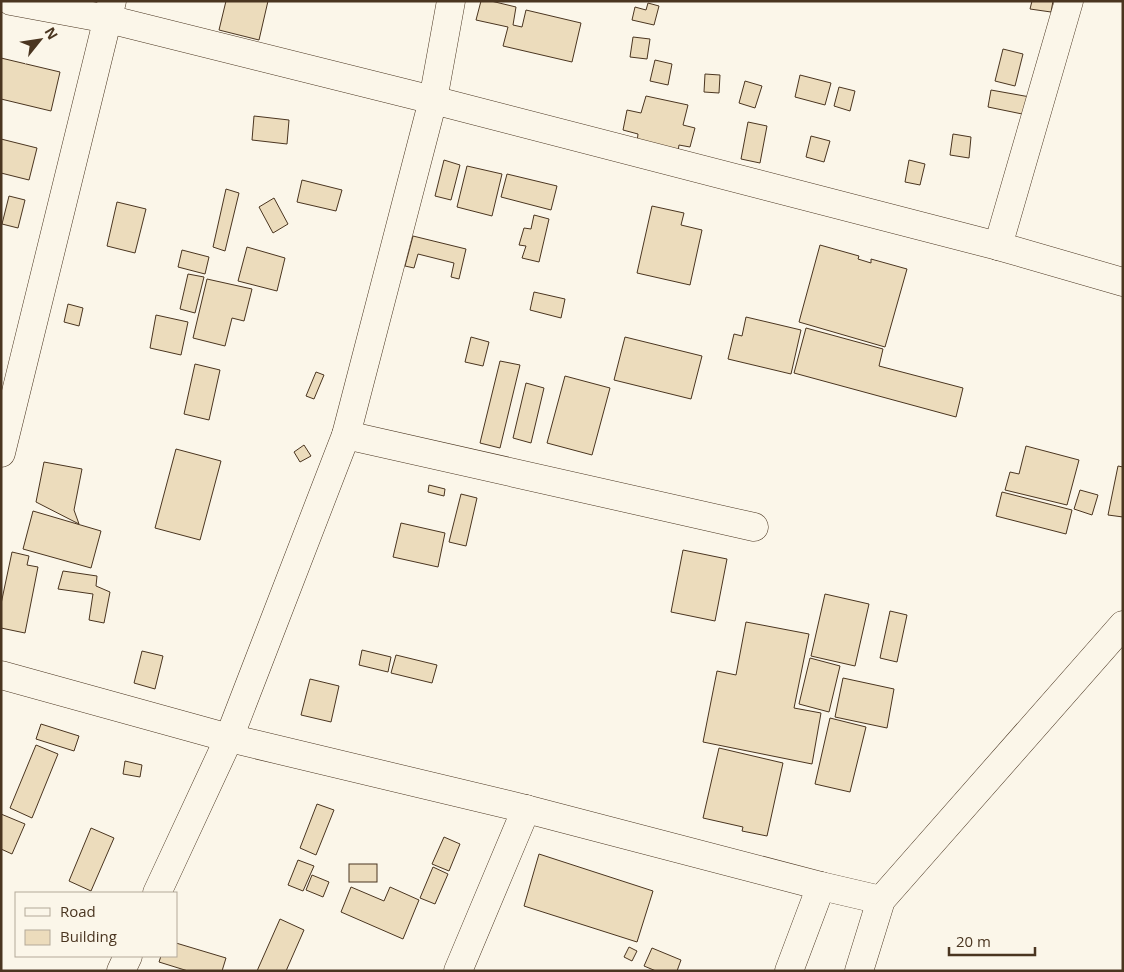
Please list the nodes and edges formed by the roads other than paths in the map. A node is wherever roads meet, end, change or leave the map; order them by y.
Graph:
1 (11, 1) edge
2 (452, 1) edge
3 (1069, 1) edge
4 (110, 10) edge
5 (433, 100) junction
6 (998, 246) junction
7 (1123, 282) edge
8 (346, 435) junction
9 (1, 453) edge
10 (754, 527) dead end
11 (1123, 625) edge
12 (1, 675) edge
13 (230, 738) junction
14 (526, 810) junction
15 (821, 886) junction
16 (157, 892) edge
17 (881, 900) junction
18 (128, 957) edge
19 (121, 971) edge
20 (458, 971) edge
21 (789, 971) edge
22 (859, 971) edge

1 - 4 street
2 - 5 street
3 - 6 street
4 - 5 street
4 - 9 street
5 - 6 street
5 - 8 street
6 - 7 street
8 - 10 street
8 - 13 street
11 - 17 street
12 - 13 street
13 - 14 street
13 - 16 street
14 - 15 street
14 - 20 street
15 - 17 street
15 - 21 street
17 - 22 street
18 - 19 street

